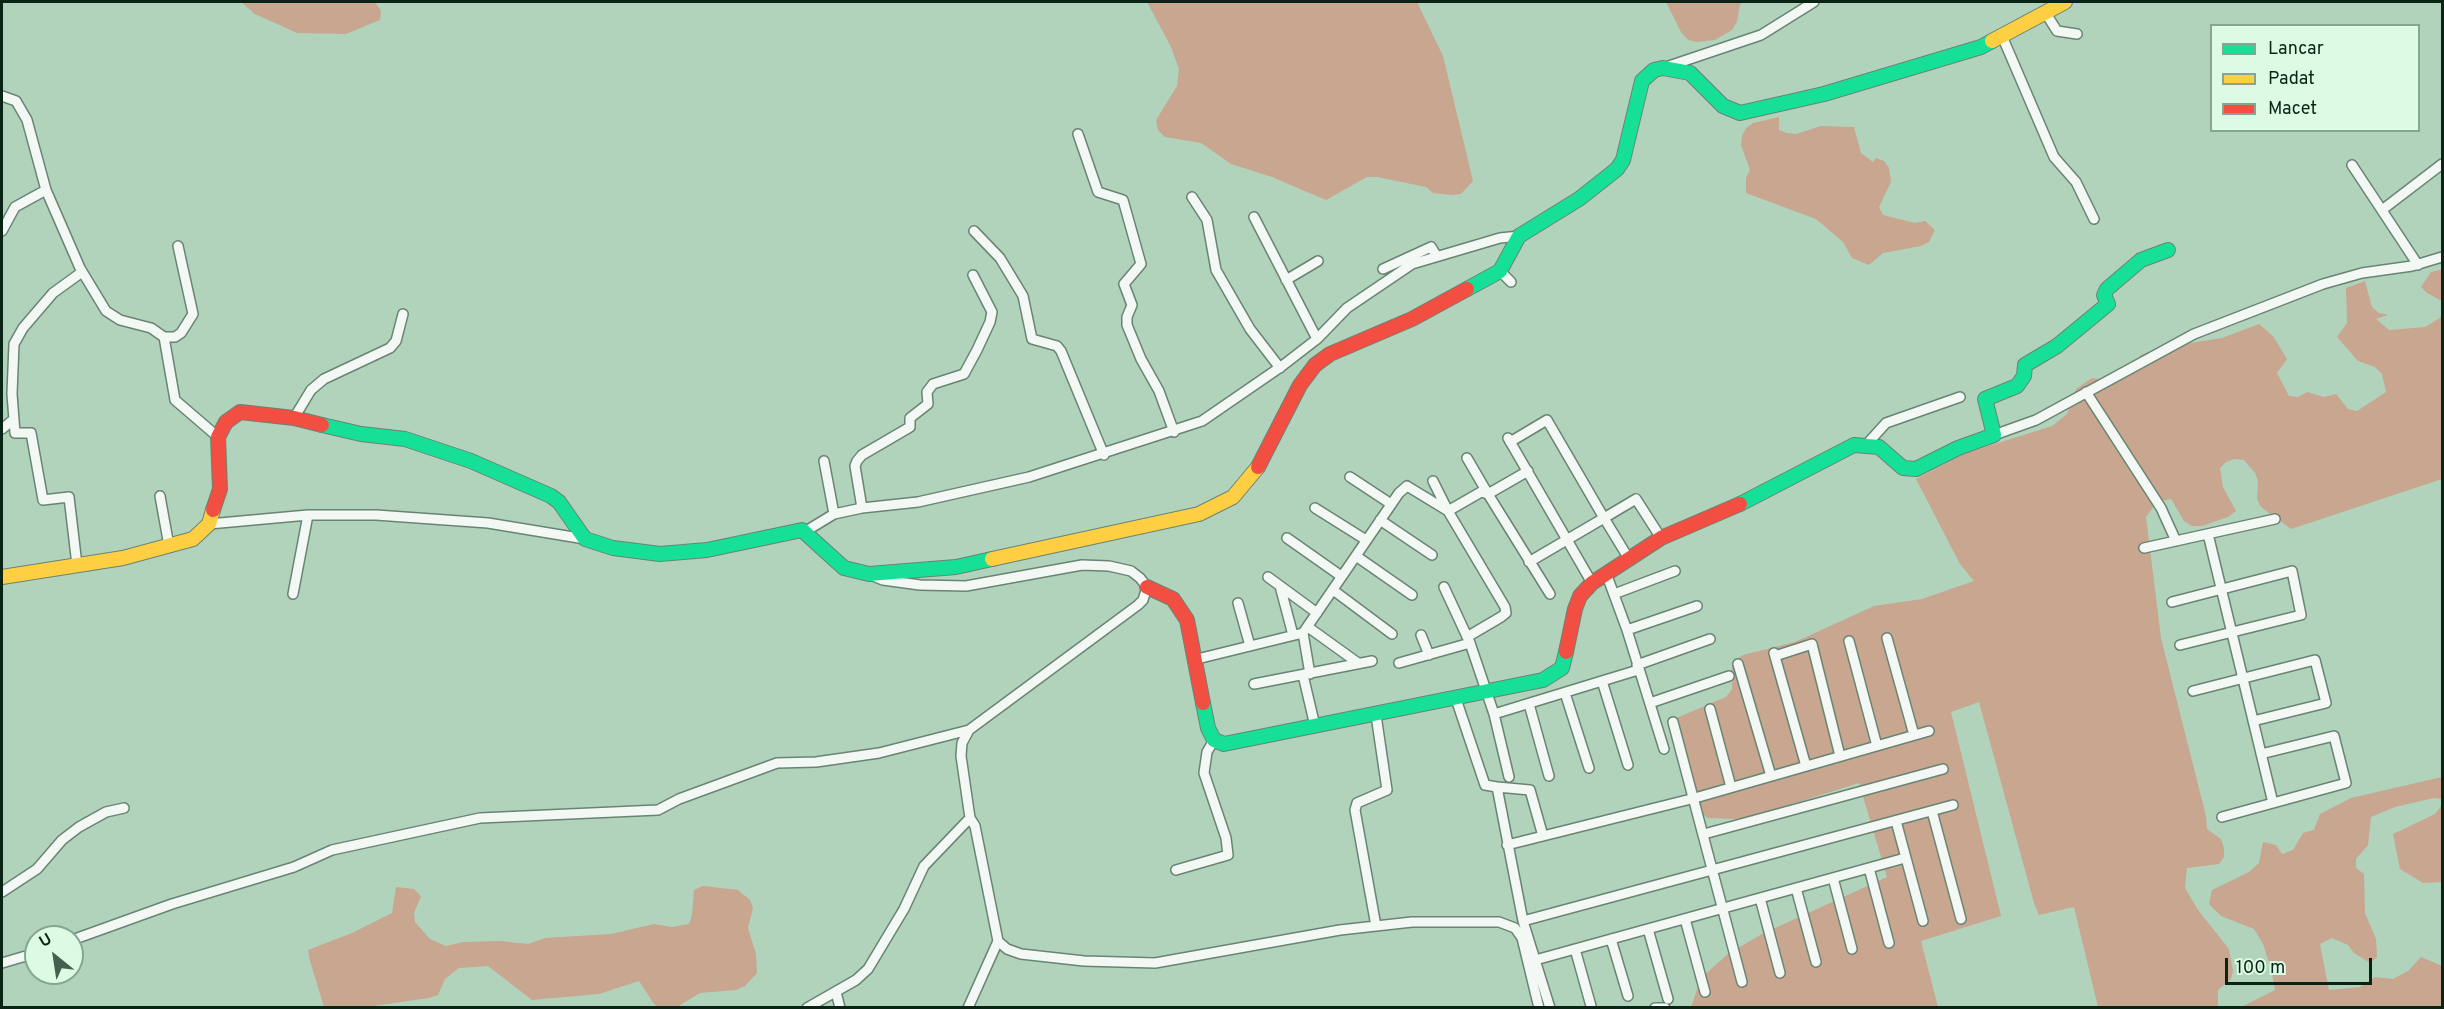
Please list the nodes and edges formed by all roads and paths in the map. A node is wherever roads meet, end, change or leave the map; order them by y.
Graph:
1 (1814, 2) edge
2 (2065, 2) edge
3 (2045, 12) junction
4 (2077, 34) dead end
5 (2002, 36) junction
6 (1663, 68) junction
7 (2, 96) edge
8 (1078, 134) dead end
9 (2442, 164) edge
10 (2352, 165) dead end
11 (46, 190) junction
12 (1192, 197) dead end
13 (2382, 210) junction
14 (1254, 217) dead end
15 (2094, 219) dead end
16 (2, 231) edge
17 (974, 231) dead end
18 (1519, 236) junction
19 (178, 246) dead end
20 (2168, 250) dead end
21 (2442, 257) edge
22 (1410, 260) junction
23 (1317, 261) dead end
24 (2418, 265) junction
25 (1383, 269) dead end
26 (1500, 271) junction
27 (82, 272) junction
28 (973, 275) dead end
29 (1286, 280) junction
30 (1510, 282) dead end
31 (404, 314) dead end
32 (164, 338) junction
33 (1317, 339) junction
34 (1280, 368) junction
35 (2086, 393) junction
36 (1960, 397) dead end
37 (294, 418) junction
38 (14, 419) junction
39 (2, 429) edge
40 (1174, 432) junction
41 (1994, 435) junction
42 (218, 437) junction
43 (1868, 444) junction
44 (1104, 454) junction
45 (1467, 458) dead end
46 (824, 460) dead end
47 (1528, 471) junction
48 (1350, 477) dead end
49 (1433, 481) dead end
50 (1488, 494) junction
51 (160, 496) dead end
52 (1391, 504) junction
53 (862, 508) junction
54 (1315, 508) dead end
55 (1448, 511) junction
56 (834, 514) junction
57 (308, 515) junction
58 (1604, 518) junction
59 (2275, 519) dead end
60 (1380, 520) junction
61 (209, 524) junction
62 (806, 531) junction
63 (2208, 534) junction
64 (1287, 538) dead end
65 (1661, 538) junction
66 (585, 540) junction
67 (1366, 540) junction
68 (1568, 540) junction
69 (2176, 541) junction
70 (169, 546) junction
71 (2144, 548) dead end
72 (1432, 555) dead end
73 (1356, 556) junction
74 (1629, 559) junction
75 (1529, 562) junction
76 (77, 565) junction
77 (1675, 571) dead end
78 (1606, 573) junction
79 (869, 574) junction
80 (1341, 576) junction
81 (2, 577) edge
82 (1268, 577) dead end
83 (1592, 583) junction
84 (1280, 586) junction
85 (1147, 587) junction
86 (1444, 587) dead end
87 (2221, 589) junction
88 (1333, 590) junction
89 (293, 594) dead end
90 (1550, 594) dead end
91 (1614, 594) junction
92 (1412, 595) dead end
93 (2172, 602) dead end
94 (1238, 603) dead end
95 (1697, 606) dead end
96 (1317, 613) junction
97 (1627, 630) junction
98 (1302, 632) junction
99 (2231, 632) junction
100 (1392, 634) dead end
101 (1421, 636) dead end
102 (1887, 638) dead end
103 (1710, 639) dead end
104 (1469, 640) junction
105 (1849, 640) dead end
106 (2180, 645) dead end
107 (1250, 646) junction
108 (1429, 655) junction
109 (1193, 660) junction
110 (1372, 661) dead end
111 (1358, 663) junction
112 (1399, 663) dead end
113 (1738, 664) dead end
114 (1637, 667) junction
115 (1306, 674) junction
116 (1729, 676) dead end
117 (2243, 679) junction
118 (1602, 681) junction
119 (1254, 684) dead end
120 (2193, 691) dead end
121 (1486, 693) junction
122 (1565, 693) junction
123 (1456, 699) junction
124 (1650, 703) junction
125 (1529, 705) junction
126 (1710, 709) dead end
127 (1494, 714) junction
128 (1376, 716) junction
129 (1673, 722) dead end
130 (2253, 722) junction
131 (1315, 726) junction
132 (969, 730) junction
133 (1929, 731) dead end
134 (1914, 735) junction
135 (1214, 740) junction
136 (1877, 746) junction
137 (1664, 749) dead end
138 (2261, 754) junction
139 (1840, 756) junction
140 (1628, 765) dead end
141 (1806, 766) junction
142 (1588, 768) dead end
143 (1943, 769) dead end
144 (1549, 776) dead end
145 (1772, 776) junction
146 (1509, 777) dead end
147 (1497, 787) junction
148 (1731, 787) junction
149 (1695, 798) junction
150 (2273, 803) junction
151 (1953, 805) dead end
152 (124, 808) dead end
153 (1932, 811) junction
154 (2222, 817) dead end
155 (970, 818) junction
156 (1896, 821) junction
157 (1704, 834) junction
158 (1544, 836) junction
159 (1507, 845) junction
160 (1905, 858) junction
161 (1869, 868) junction
162 (1176, 870) dead end
163 (1713, 870) junction
164 (1833, 878) junction
165 (1796, 888) junction
166 (2, 892) edge
167 (1760, 898) junction
168 (1722, 908) junction
169 (1685, 918) junction
170 (1961, 919) dead end
171 (1523, 921) junction
172 (1923, 921) dead end
173 (1376, 926) junction
174 (1648, 929) junction
175 (84, 936) edge
176 (1611, 939) junction
177 (998, 942) junction
178 (1889, 943) dead end
179 (1575, 949) junction
180 (1852, 949) dead end
181 (24, 957) edge
182 (1532, 961) junction
183 (1816, 962) dead end
184 (2, 963) edge
185 (1780, 973) dead end
186 (1742, 982) dead end
187 (836, 992) junction
188 (1705, 992) dead end
189 (1628, 996) dead end
190 (1666, 1003) edge
191 (1591, 1006) edge
192 (807, 1008) edge
193 (840, 1008) edge
194 (968, 1008) edge
195 (1539, 1008) edge
196 (1550, 1008) edge
197 (1655, 1008) edge

1 - 6 street
2 - 3 street
3 - 4 street
3 - 5 street
5 - 6 street
5 - 15 street
6 - 18 street
7 - 11 street
8 - 40 street
9 - 13 street
10 - 13 street
11 - 16 street
11 - 27 street
12 - 34 street
13 - 24 street
14 - 29 street
17 - 44 street
18 - 22 street
18 - 26 street
19 - 32 street
20 - 41 street
21 - 24 street
22 - 25 street
22 - 33 street
23 - 29 street
24 - 35 street
26 - 30 street
26 - 79 street
27 - 32 street
27 - 38 street
28 - 53 street
29 - 33 street
31 - 37 street
32 - 42 street
33 - 34 street
34 - 40 street
35 - 41 street
35 - 69 street
36 - 43 street
37 - 42 street
37 - 66 street
38 - 39 street
38 - 76 street
40 - 44 street
41 - 43 street
42 - 61 street
43 - 65 street
44 - 53 street
45 - 50 street
46 - 56 street
47 - 50 street
47 - 58 street
47 - 68 street
48 - 52 street
49 - 55 street
50 - 55 street
50 - 75 street
51 - 70 street
52 - 55 street
52 - 60 street
53 - 56 street
54 - 67 street
55 - 104 street
56 - 62 street
57 - 61 street
57 - 66 street
57 - 89 street
58 - 65 street
58 - 68 street
58 - 74 street
59 - 63 street
60 - 67 street
60 - 72 street
61 - 70 street
62 - 66 street
62 - 79 street
63 - 69 street
63 - 87 street
64 - 80 street
65 - 74 street
67 - 73 street
68 - 75 street
68 - 83 street
69 - 71 street
70 - 76 street
73 - 80 street
73 - 92 street
74 - 78 street
75 - 90 street
76 - 81 street
77 - 91 street
78 - 83 street
78 - 91 street
79 - 85 street
80 - 88 street
82 - 84 street
83 - 121 street
84 - 96 street
84 - 98 street
85 - 109 street
85 - 132 street
86 - 104 street
87 - 93 street
87 - 99 street
87 - 99 street
88 - 96 street
88 - 100 street
91 - 97 street
94 - 107 street
95 - 97 street
96 - 98 street
97 - 114 street
98 - 107 street
98 - 111 street
98 - 115 street
99 - 106 street
99 - 117 street
101 - 108 street
102 - 134 street
103 - 114 street
104 - 108 street
104 - 121 street
105 - 136 street
107 - 109 street
108 - 112 street
109 - 135 street
110 - 111 street
111 - 115 street
113 - 145 street
114 - 118 street
114 - 124 street
115 - 119 street
115 - 131 street
116 - 124 street
117 - 120 street
117 - 130 street
117 - 130 street
118 - 122 street
118 - 140 street
121 - 123 street
121 - 127 street
122 - 125 street
122 - 142 street
123 - 128 street
123 - 147 street
124 - 137 street
125 - 127 street
125 - 144 street
126 - 148 street
127 - 146 street
128 - 131 street
128 - 173 street
129 - 149 street
130 - 138 street
131 - 135 street
132 - 155 street
132 - 175 street
133 - 134 street
134 - 136 street
135 - 162 street
136 - 139 street
138 - 150 street
138 - 150 street
139 - 141 street
139 - 141 street
141 - 145 street
143 - 157 street
145 - 148 street
147 - 158 street
147 - 159 street
148 - 149 street
149 - 157 street
149 - 158 street
150 - 154 street
151 - 153 street
152 - 166 street
153 - 156 street
153 - 170 street
155 - 177 street
155 - 187 street
156 - 160 street
156 - 163 street
157 - 163 street
158 - 159 street
159 - 171 street
160 - 161 street
160 - 172 street
161 - 164 street
161 - 178 street
163 - 168 street
163 - 171 street
164 - 165 street
164 - 180 street
165 - 167 street
165 - 183 street
167 - 168 street
167 - 185 street
168 - 169 street
168 - 186 street
169 - 174 street
169 - 188 street
171 - 182 street
173 - 177 street
173 - 182 street
174 - 176 street
174 - 190 street
176 - 179 street
176 - 189 street
177 - 194 street
179 - 182 street
179 - 191 street
181 - 184 street
182 - 195 street
182 - 196 street
187 - 192 street
187 - 193 street
190 - 197 street

